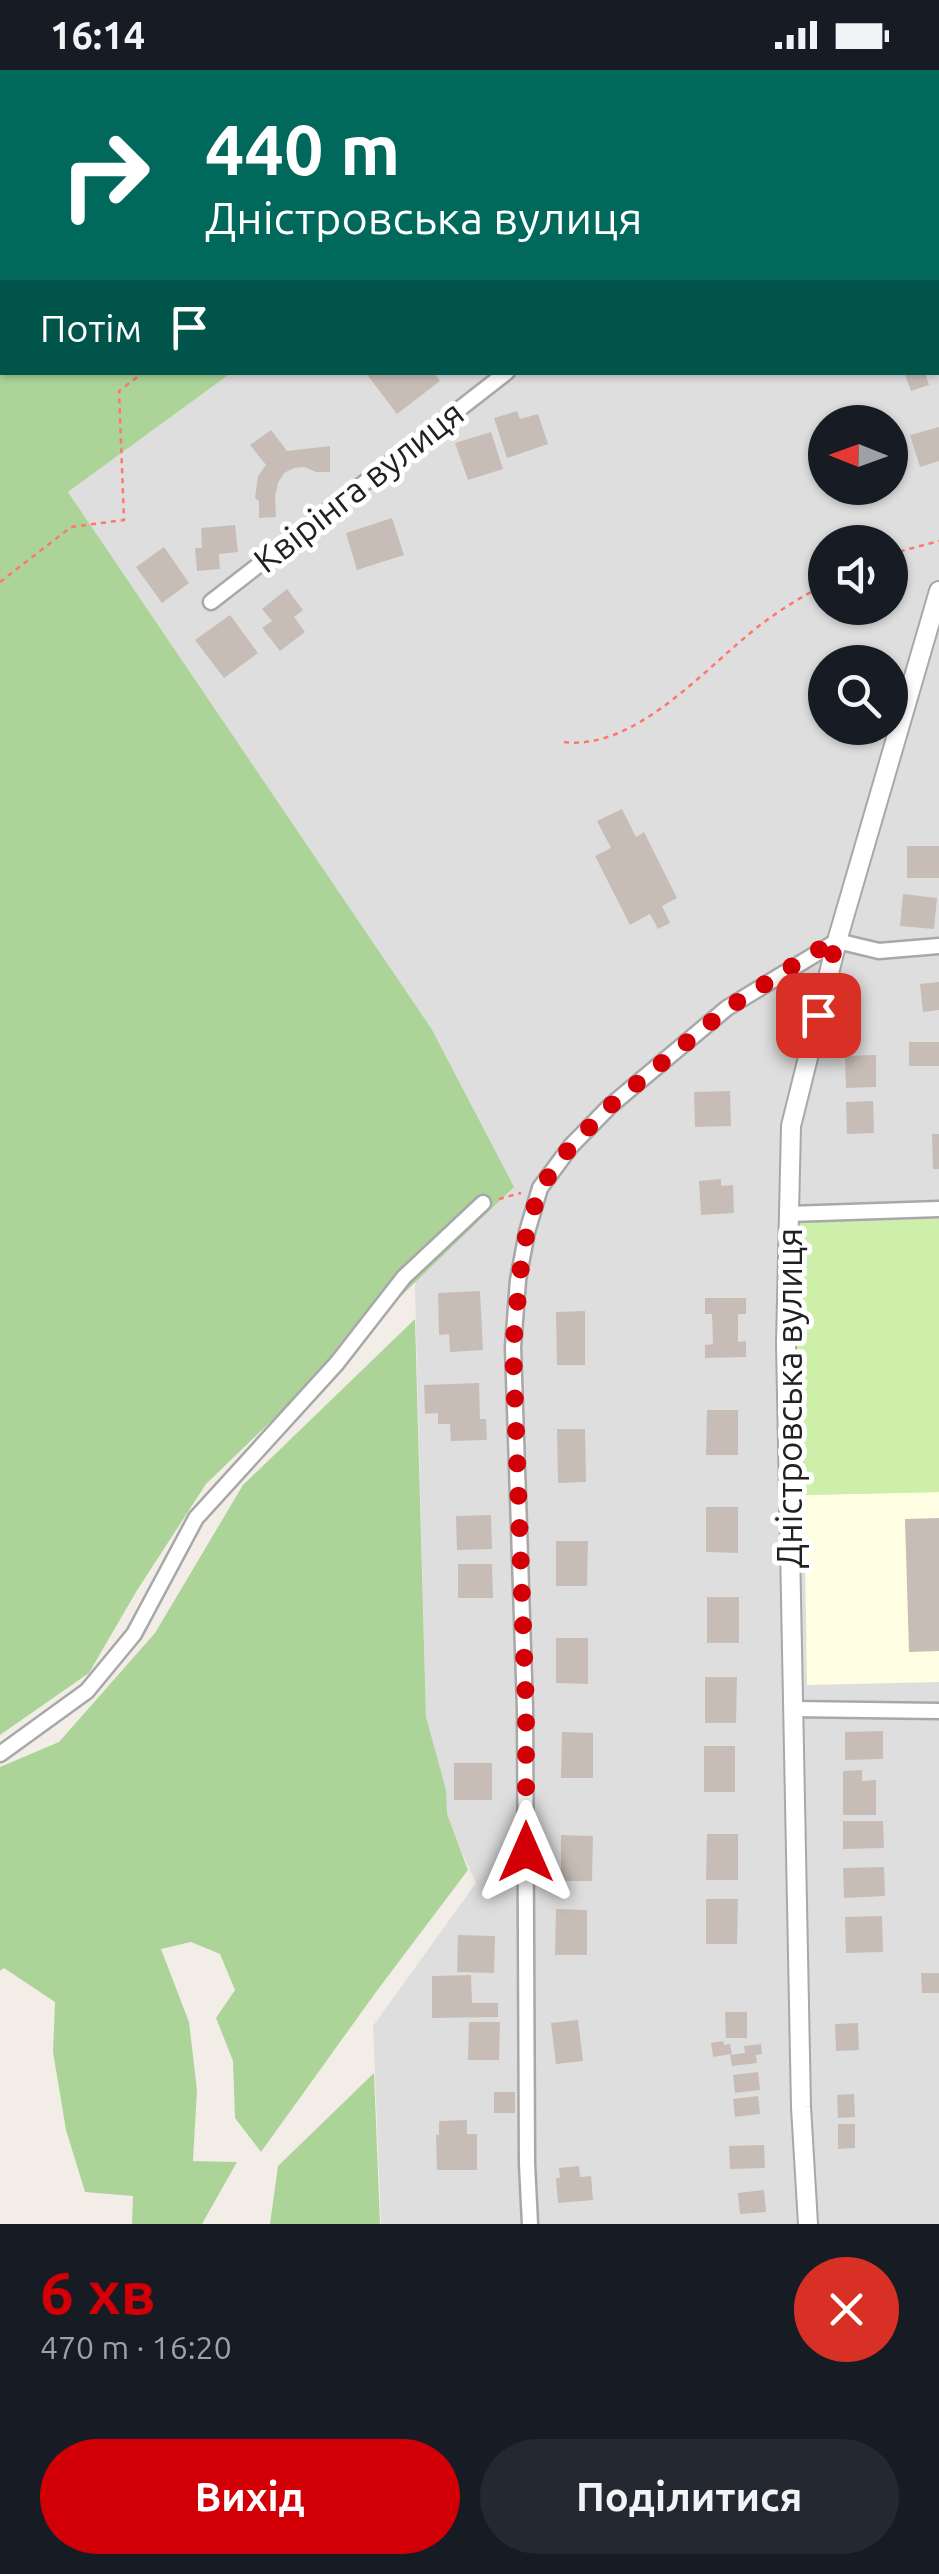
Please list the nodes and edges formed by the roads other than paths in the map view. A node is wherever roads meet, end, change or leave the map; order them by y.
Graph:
1 (503, 375) edge
2 (939, 592) edge
3 (211, 602) dead end
4 (836, 941) junction
5 (939, 946) edge
6 (483, 1204) road end
7 (939, 1210) edge
8 (789, 1214) junction
9 (793, 1710) junction
10 (939, 1711) edge
11 (0, 1754) edge
12 (530, 2224) edge
13 (808, 2224) edge

1 - 3 street, Квірінга вулиця
2 - 4 street, Дністровська вулиця
4 - 5 street
4 - 8 street, Дністровська вулиця
4 - 12 street
6 - 11 street
7 - 8 street
8 - 9 street, Дністровська вулиця
9 - 10 street
9 - 13 street, Дністровська вулиця

